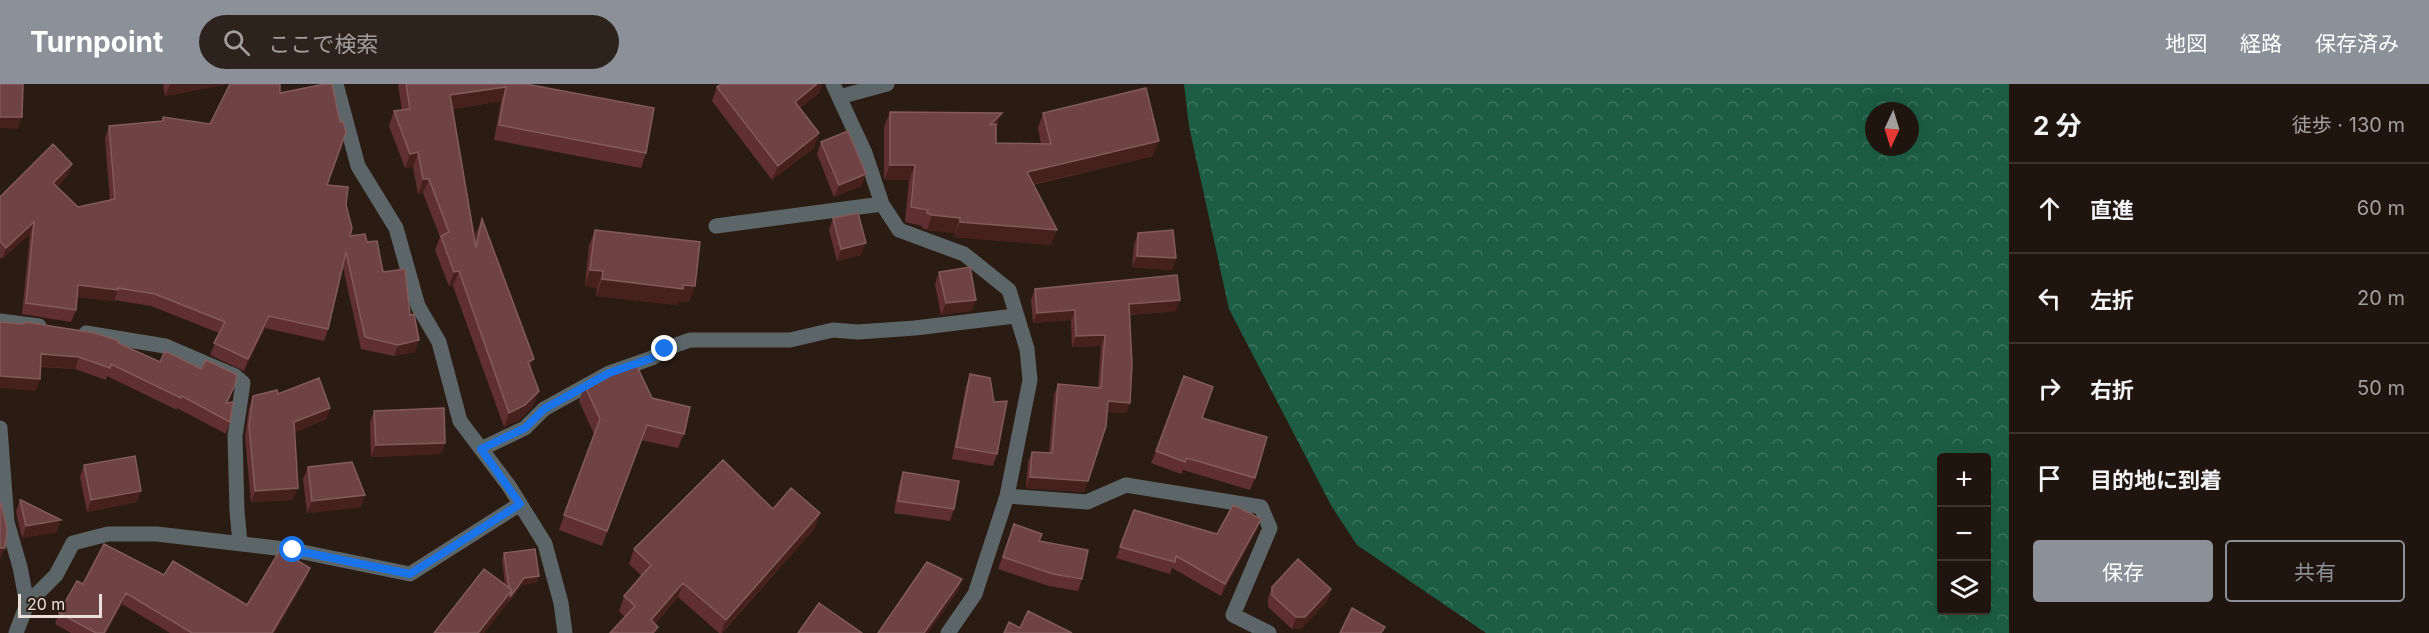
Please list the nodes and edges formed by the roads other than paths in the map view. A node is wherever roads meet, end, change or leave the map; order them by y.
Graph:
1 (336, 84) edge
2 (887, 84) edge
3 (836, 91) edge
4 (882, 204) junction
5 (716, 226) dead end
6 (1016, 316) junction
7 (0, 321) edge
8 (52, 328) edge
9 (75, 332) edge
10 (0, 428) edge
11 (481, 449) junction
12 (1007, 496) junction
13 (520, 504) junction
14 (240, 543) junction
15 (27, 604) junction
16 (16, 633) edge
17 (565, 633) edge
18 (948, 633) edge
19 (1269, 633) edge

1 - 11 street
2 - 3 street
3 - 4 street
4 - 5 street
4 - 6 street
6 - 11 street
6 - 12 street
7 - 8 street
9 - 14 street
10 - 15 street
11 - 13 street
12 - 18 street
12 - 19 street
13 - 14 street
13 - 17 street
14 - 15 street
15 - 16 street

